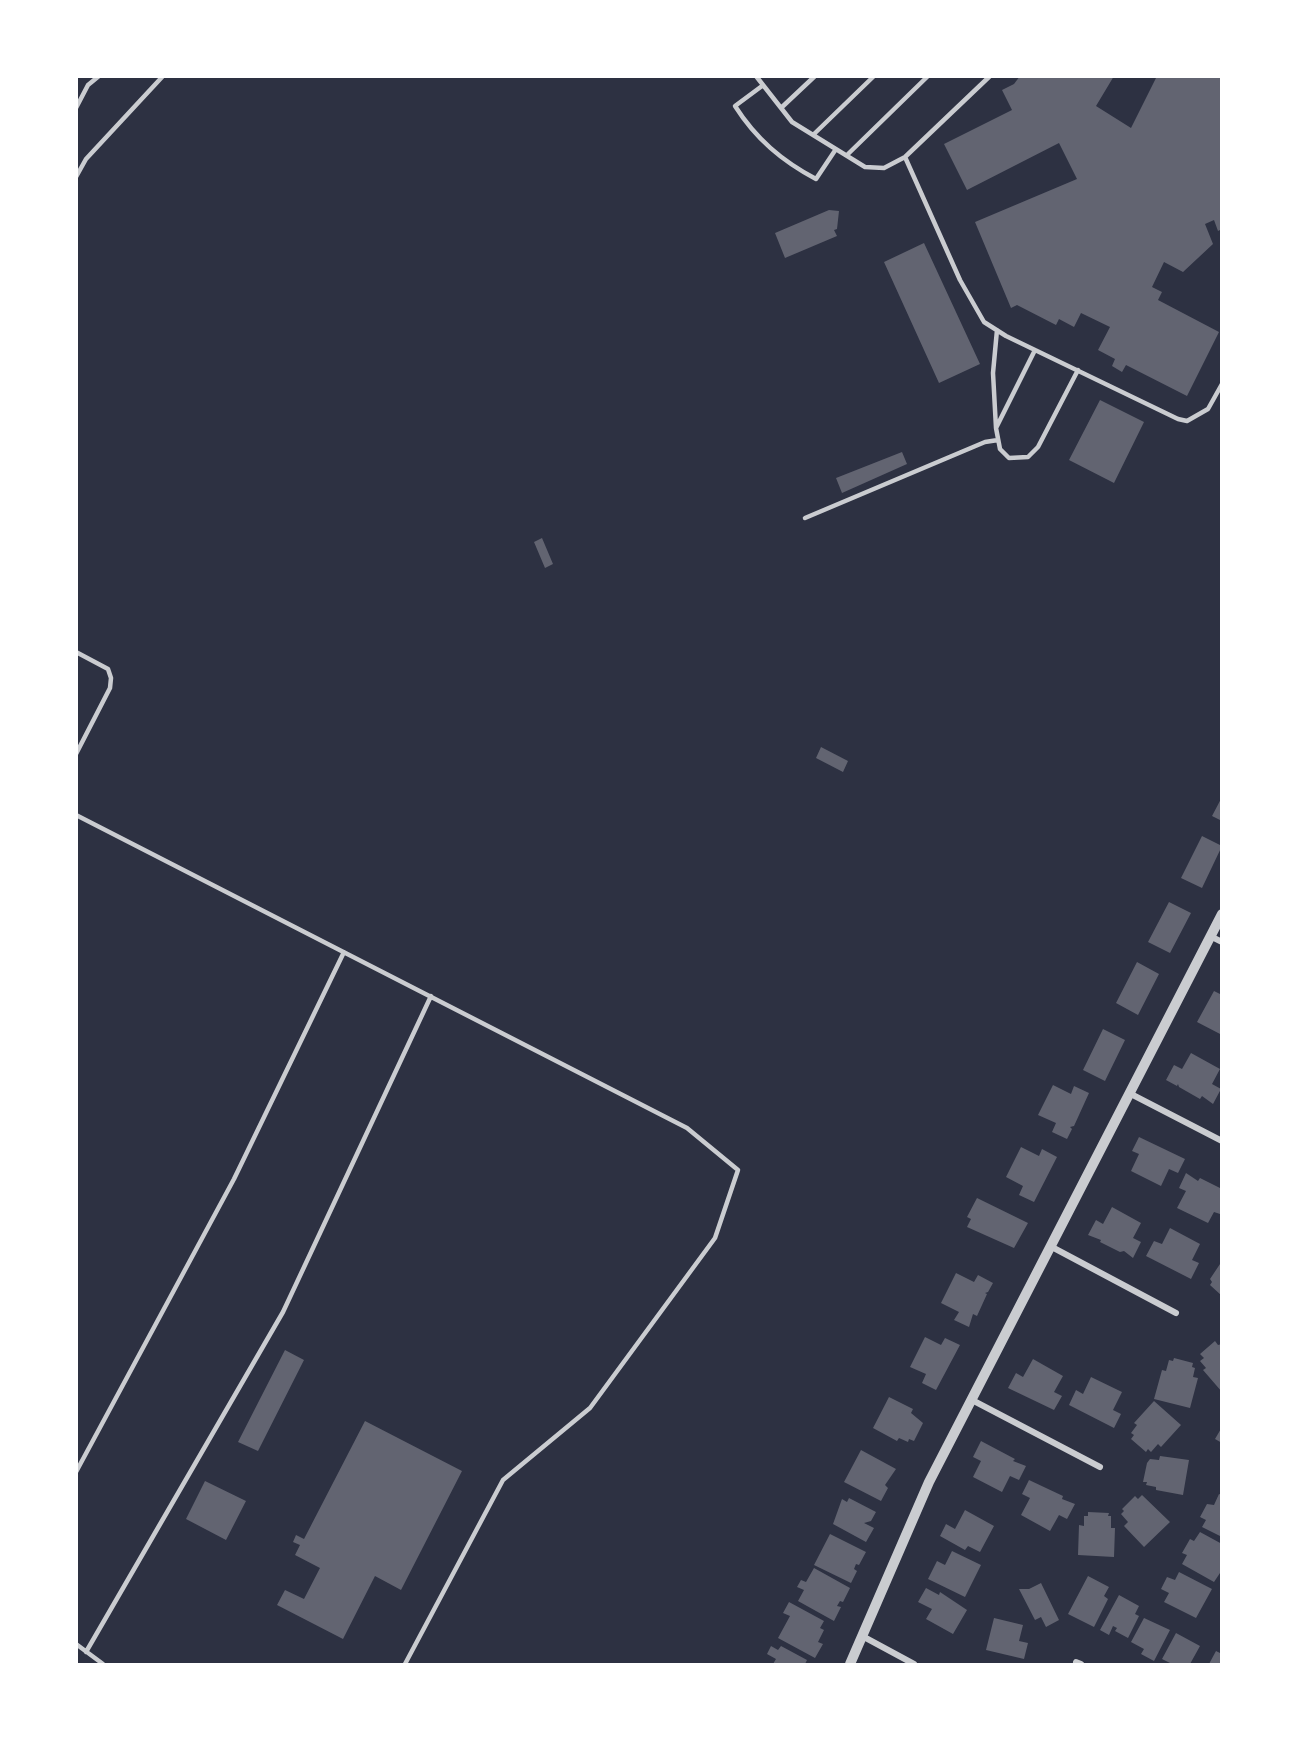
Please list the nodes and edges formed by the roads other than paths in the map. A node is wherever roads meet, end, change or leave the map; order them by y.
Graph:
1 (99, 76) edge
2 (164, 76) edge
3 (756, 76) edge
4 (815, 76) edge
5 (874, 76) edge
6 (928, 76) edge
7 (990, 76) edge
8 (762, 86) junction
9 (76, 108) edge
10 (781, 108) junction
11 (813, 135) junction
12 (836, 149) junction
13 (847, 155) junction
14 (905, 157) junction
15 (76, 177) edge
16 (997, 330) junction
17 (1035, 350) junction
18 (1078, 370) junction
19 (1221, 384) edge
20 (996, 428) junction
21 (998, 440) junction
22 (805, 518) dead end
23 (76, 652) edge
24 (76, 754) edge
25 (76, 815) edge
26 (1221, 914) edge
27 (1210, 936) junction
28 (1221, 942) edge
29 (344, 951) junction
30 (431, 996) junction
31 (1130, 1092) junction
32 (1221, 1141) edge
33 (1050, 1246) junction
34 (1176, 1313) dead end
35 (972, 1400) junction
36 (1100, 1467) dead end
37 (76, 1472) edge
38 (864, 1637) junction
39 (76, 1644) edge
40 (86, 1652) junction
41 (103, 1665) edge
42 (405, 1665) edge
43 (850, 1665) edge
44 (914, 1665) edge

1 - 9 lane
2 - 15 lane
3 - 8 lane
4 - 10 lane
5 - 11 lane
6 - 13 lane
7 - 14 lane
8 - 10 lane
8 - 12 lane
10 - 11 lane
11 - 12 lane
12 - 13 lane
13 - 14 lane
14 - 16 lane
16 - 17 lane
16 - 20 lane
17 - 18 lane
17 - 20 lane
18 - 19 lane
18 - 21 lane
20 - 21 lane
21 - 22 lane
23 - 24 lane
25 - 29 lane
26 - 27 street
27 - 28 street
27 - 31 street
29 - 30 lane
29 - 37 lane
30 - 40 lane
30 - 42 lane
31 - 32 street
31 - 33 street
33 - 34 street
33 - 35 street
35 - 36 street
35 - 38 street
38 - 43 street
38 - 44 street
39 - 40 lane
40 - 41 lane

